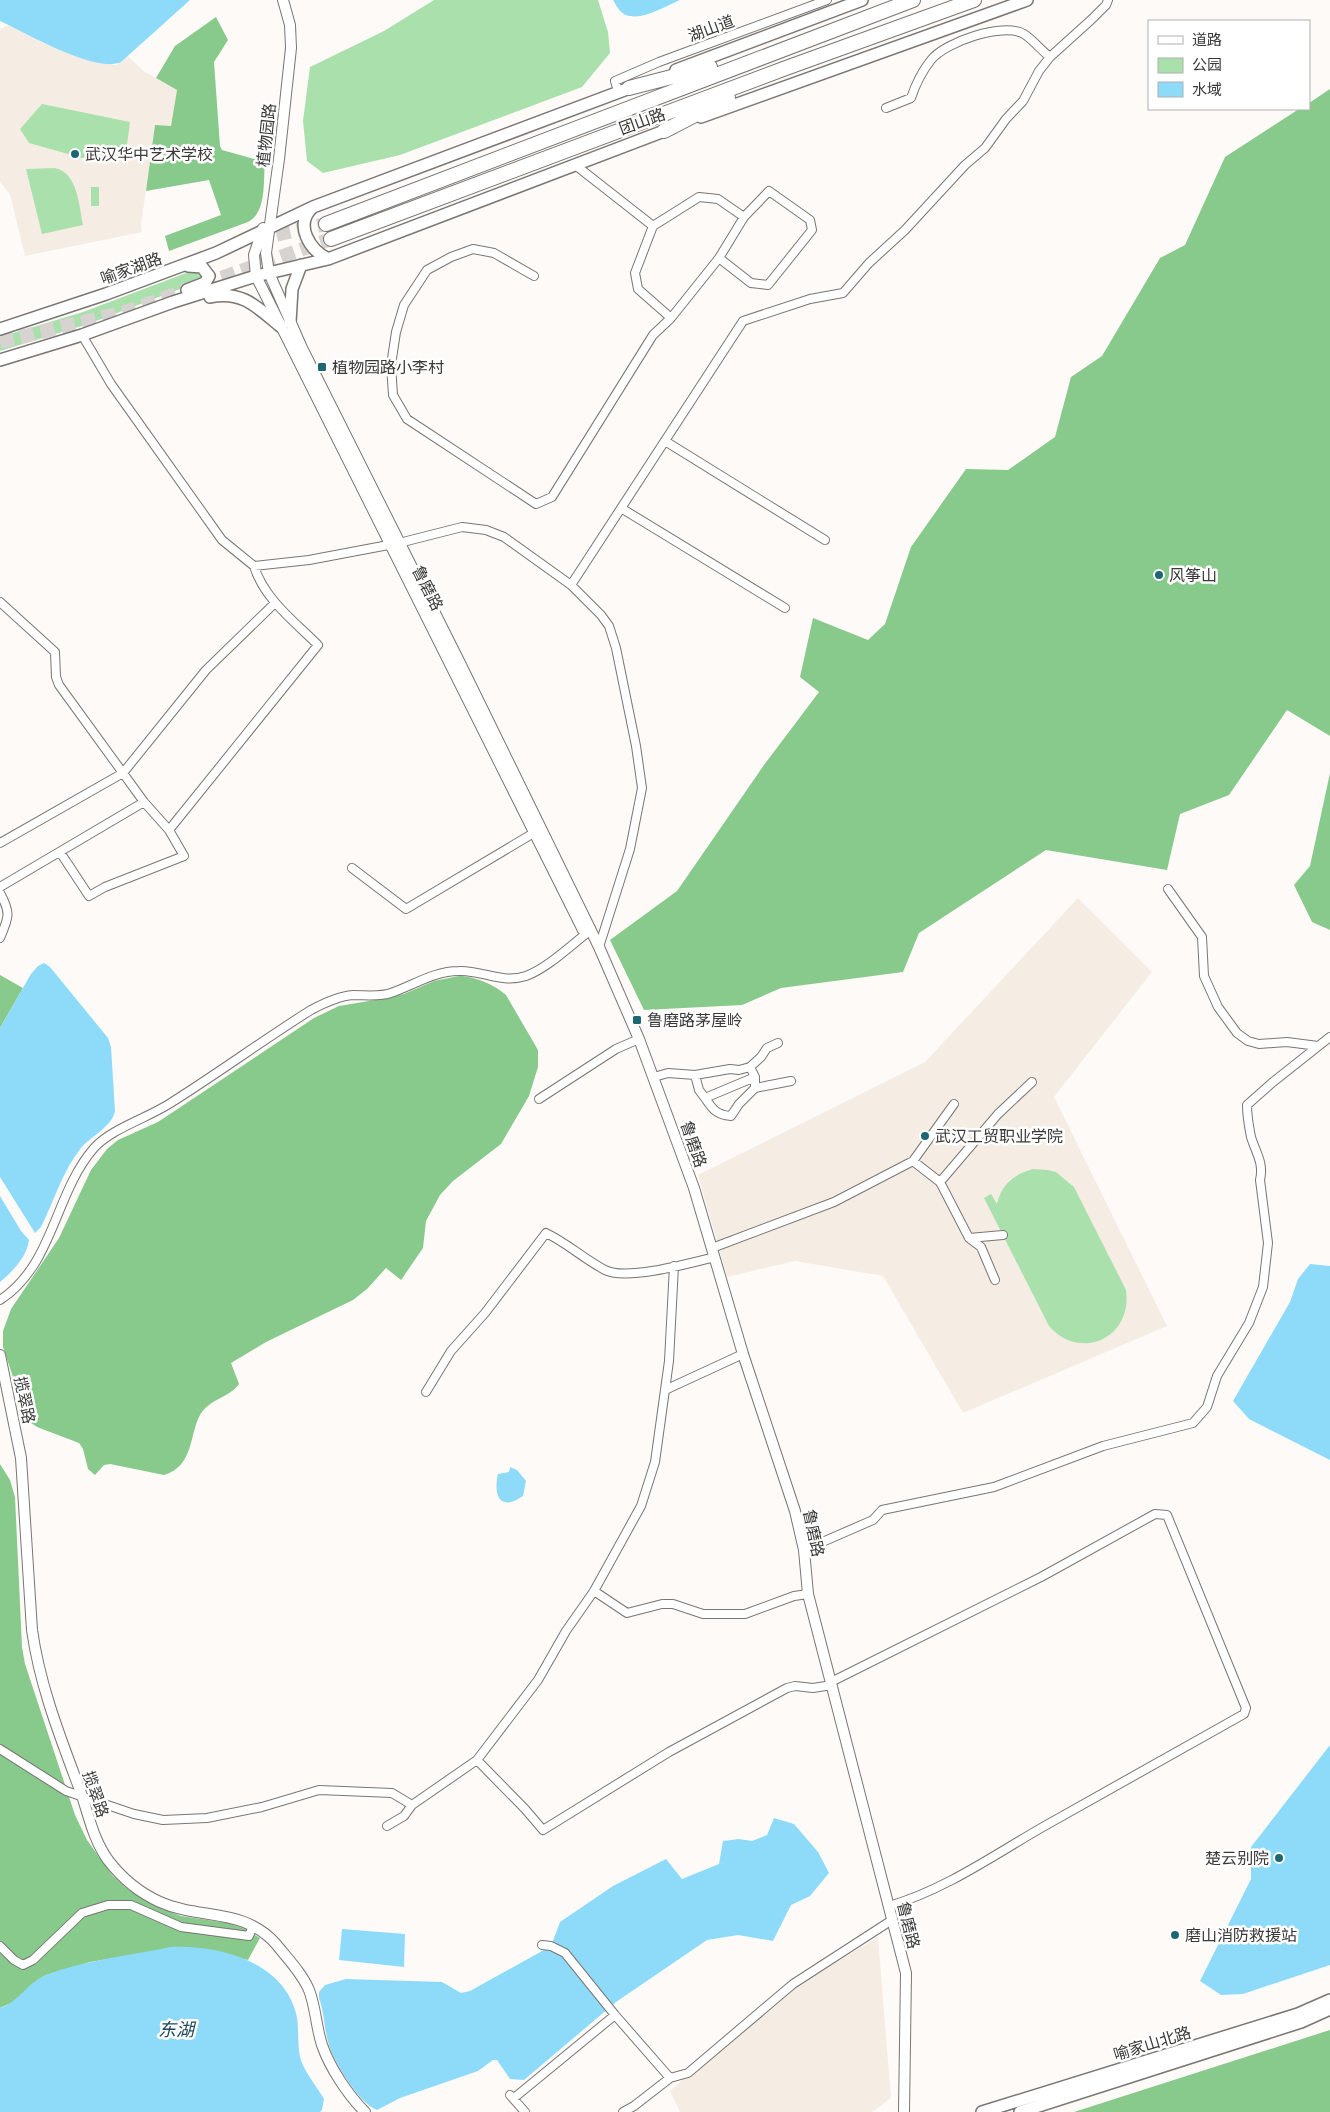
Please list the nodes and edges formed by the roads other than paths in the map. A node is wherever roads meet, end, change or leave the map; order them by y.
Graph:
1 (283, 0) edge
2 (827, 0) edge
3 (862, 0) edge
4 (913, 0) edge
5 (974, 0) edge
6 (1026, 0) edge
7 (1108, 0) edge
8 (783, 48) junction
9 (1050, 57) junction
10 (786, 68) junction
11 (624, 90) junction
12 (886, 108) dead end
13 (664, 131) junction
14 (574, 164) junction
15 (313, 207) junction
16 (744, 217) junction
17 (326, 224) tunnel mouth
18 (653, 226) junction
19 (266, 229) junction
20 (332, 239) tunnel mouth
21 (328, 258) junction
22 (718, 258) junction
23 (301, 265) junction
24 (181, 266) junction
25 (269, 273) junction
26 (256, 276) junction
27 (534, 276) dead end
28 (173, 302) junction
29 (671, 318) junction
30 (285, 324) junction
31 (0, 329) edge
32 (82, 335) junction
33 (0, 360) edge
34 (665, 441) junction
35 (621, 508) junction
36 (825, 540) dead end
37 (394, 543) junction
38 (254, 566) junction
39 (571, 585) junction
40 (0, 602) edge
41 (275, 603) junction
42 (785, 608) dead end
43 (123, 773) junction
44 (144, 802) junction
45 (169, 830) junction
46 (537, 830) junction
47 (0, 843) edge
48 (60, 852) junction
49 (352, 868) dead end
50 (0, 887) edge
51 (1168, 889) dead end
52 (0, 893) edge
53 (588, 932) junction
54 (0, 938) edge
55 (599, 947) junction
56 (612, 978) junction
57 (1330, 1037) edge
58 (639, 1039) junction
59 (778, 1043) dead end
60 (1318, 1046) junction
61 (750, 1067) junction
62 (695, 1075) junction
63 (654, 1077) junction
64 (755, 1077) junction
65 (791, 1081) dead end
66 (1032, 1082) dead end
67 (755, 1088) junction
68 (539, 1098) dead end
69 (705, 1098) junction
70 (954, 1104) dead end
71 (913, 1161) junction
72 (940, 1182) junction
73 (1003, 1235) dead end
74 (969, 1238) junction
75 (713, 1253) junction
76 (674, 1266) junction
77 (995, 1280) dead end
78 (0, 1300) edge
79 (743, 1354) junction
80 (0, 1355) edge
81 (665, 1390) junction
82 (426, 1392) dead end
83 (804, 1550) junction
84 (594, 1591) junction
85 (808, 1594) junction
86 (832, 1684) junction
87 (0, 1749) edge
88 (477, 1760) junction
89 (82, 1797) junction
90 (412, 1805) junction
91 (387, 1826) dead end
92 (889, 1906) junction
93 (892, 1920) junction
94 (253, 1926) junction
95 (542, 1944) dead end
96 (0, 1946) edge
97 (1330, 2000) edge
98 (1330, 2009) edge
99 (615, 2015) junction
100 (670, 2078) junction
101 (365, 2112) edge
102 (525, 2112) edge
103 (623, 2112) edge
104 (904, 2112) edge
105 (982, 2112) edge
106 (1020, 2112) edge

1 - 19 street, 植物园路
2 - 11 street, 湖山道
3 - 11 main road
4 - 8 highway, 团山路
5 - 10 highway, 团山路
6 - 13 main road, 团山路
7 - 9 street
8 - 11 highway
8 - 17 highway, 团山路
9 - 12 street
9 - 34 street
10 - 13 highway
10 - 20 highway, 团山路
11 - 15 main road
13 - 14 main road, 团山路
14 - 18 street
14 - 21 main road, 团山路
15 - 19 main road
15 - 21 main road
16 - 18 street
16 - 22 street
16 - 22 street
18 - 29 street
19 - 24 main road, 喻家湖路
19 - 25 street, 植物园路
19 - 26 street, 鲁磨路
21 - 23 main road, 团山路
22 - 29 street
23 - 25 main road, 团山路
23 - 30 main road
24 - 28 main road
24 - 31 main road, 喻家湖路
25 - 26 main road
25 - 30 street, 鲁磨路
26 - 28 main road
26 - 30 street, 鲁磨路
27 - 29 street
28 - 30 main road
28 - 32 main road
30 - 37 street, 鲁磨路
32 - 33 main road
32 - 38 street
34 - 35 street
34 - 36 street
35 - 39 street
35 - 42 street
37 - 38 street
37 - 39 street
37 - 46 street, 鲁磨路
38 - 41 street
39 - 55 street
40 - 43 street
41 - 43 street
41 - 45 street
43 - 44 street
43 - 47 street
44 - 45 street
44 - 48 street
45 - 48 street
46 - 49 street
46 - 53 street, 鲁磨路
48 - 50 street
51 - 60 street
52 - 54 street
53 - 55 street, 鲁磨路
53 - 56 street, 鲁磨路
53 - 78 street
55 - 56 street, 鲁磨路
56 - 58 street, 鲁磨路
57 - 60 street
58 - 63 street, 鲁磨路
58 - 68 street
59 - 61 street
60 - 83 street
61 - 62 street
61 - 64 street
62 - 63 street
62 - 69 street
63 - 75 street, 鲁磨路
64 - 67 street
64 - 69 street
65 - 67 street
66 - 72 street
67 - 69 street
70 - 71 street
71 - 72 street
71 - 75 street
72 - 74 street
73 - 74 street
74 - 77 street
75 - 76 street
75 - 79 street, 鲁磨路
76 - 81 street
76 - 82 street
79 - 81 street
79 - 83 street, 鲁磨路
80 - 89 street, 揽翠路
81 - 84 street
83 - 85 street, 鲁磨路
84 - 85 street
84 - 88 street
85 - 86 street, 鲁磨路
86 - 88 street
86 - 92 street, 鲁磨路
86 - 92 street
87 - 89 street
88 - 90 street
89 - 90 street
89 - 94 street, 揽翠路
90 - 91 street
92 - 93 street, 鲁磨路
93 - 100 street
93 - 104 street, 鲁磨路
94 - 96 street
94 - 101 street, 揽翠路
95 - 99 street
97 - 105 main road, 喻家山北路
98 - 106 main road, 喻家山北路
99 - 100 street
99 - 102 street
100 - 103 street

